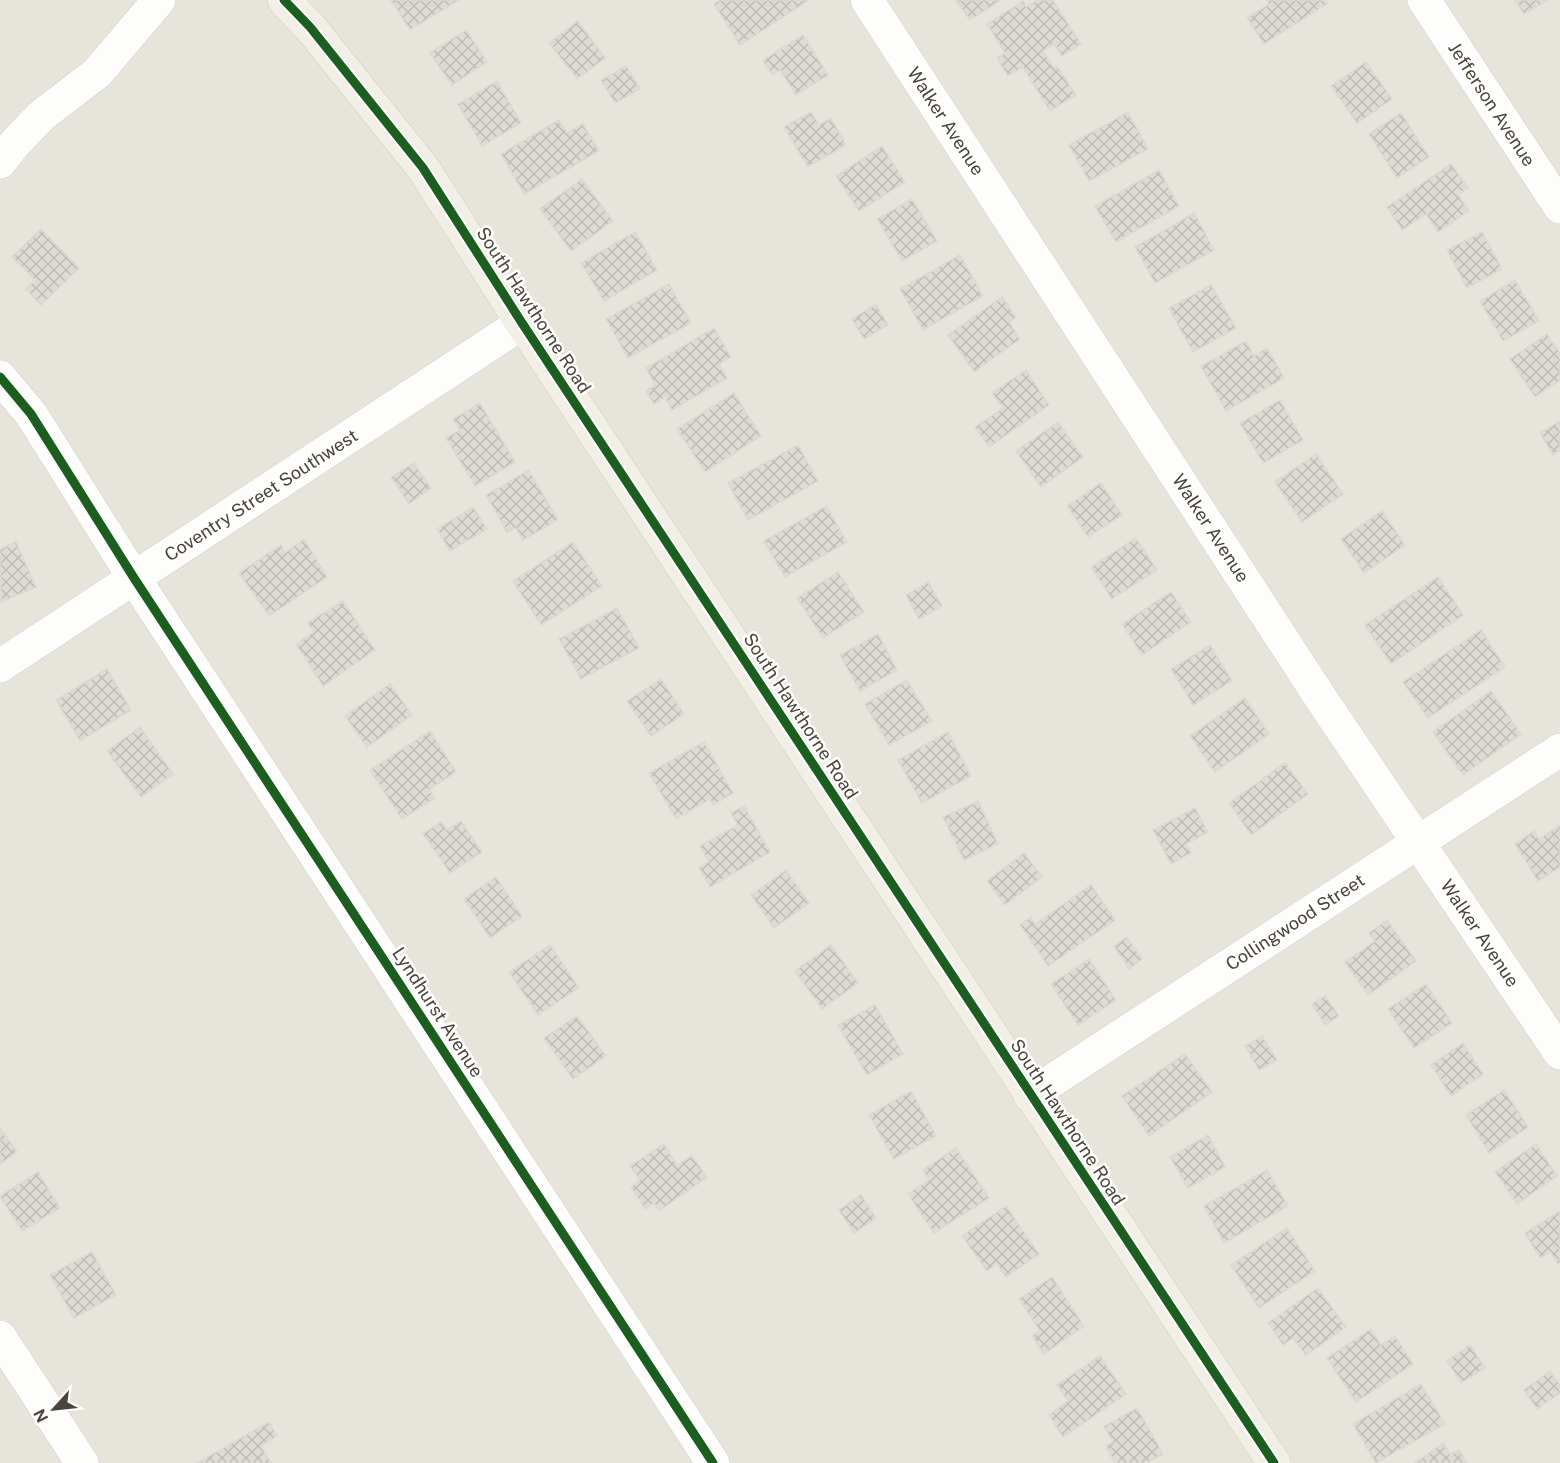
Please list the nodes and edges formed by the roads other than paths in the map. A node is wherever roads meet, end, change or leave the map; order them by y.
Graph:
1 (159, 0) edge
2 (284, 0) edge
3 (867, 0) edge
4 (1424, 0) edge
5 (0, 162) edge
6 (1560, 207) edge
7 (522, 323) junction
8 (0, 377) edge
9 (134, 578) junction
10 (0, 666) edge
11 (1560, 750) edge
12 (1419, 841) junction
13 (1560, 1053) edge
14 (1030, 1095) junction
15 (0, 1337) edge
16 (82, 1463) edge
17 (713, 1463) edge
18 (1274, 1463) edge

1 - 5 street
2 - 7 main road, South Hawthorne Road
3 - 12 street, Walker Avenue
4 - 6 street, Jefferson Avenue
7 - 9 street, Coventry Street Southwest
7 - 14 main road, South Hawthorne Road
8 - 9 street, Lyndhurst Avenue
9 - 10 street, Coventry Street Southwest
9 - 17 street, Lyndhurst Avenue
11 - 12 street, Collingwood Street
12 - 13 street, Walker Avenue
12 - 14 street, Collingwood Street
14 - 18 main road, South Hawthorne Road
15 - 16 street

